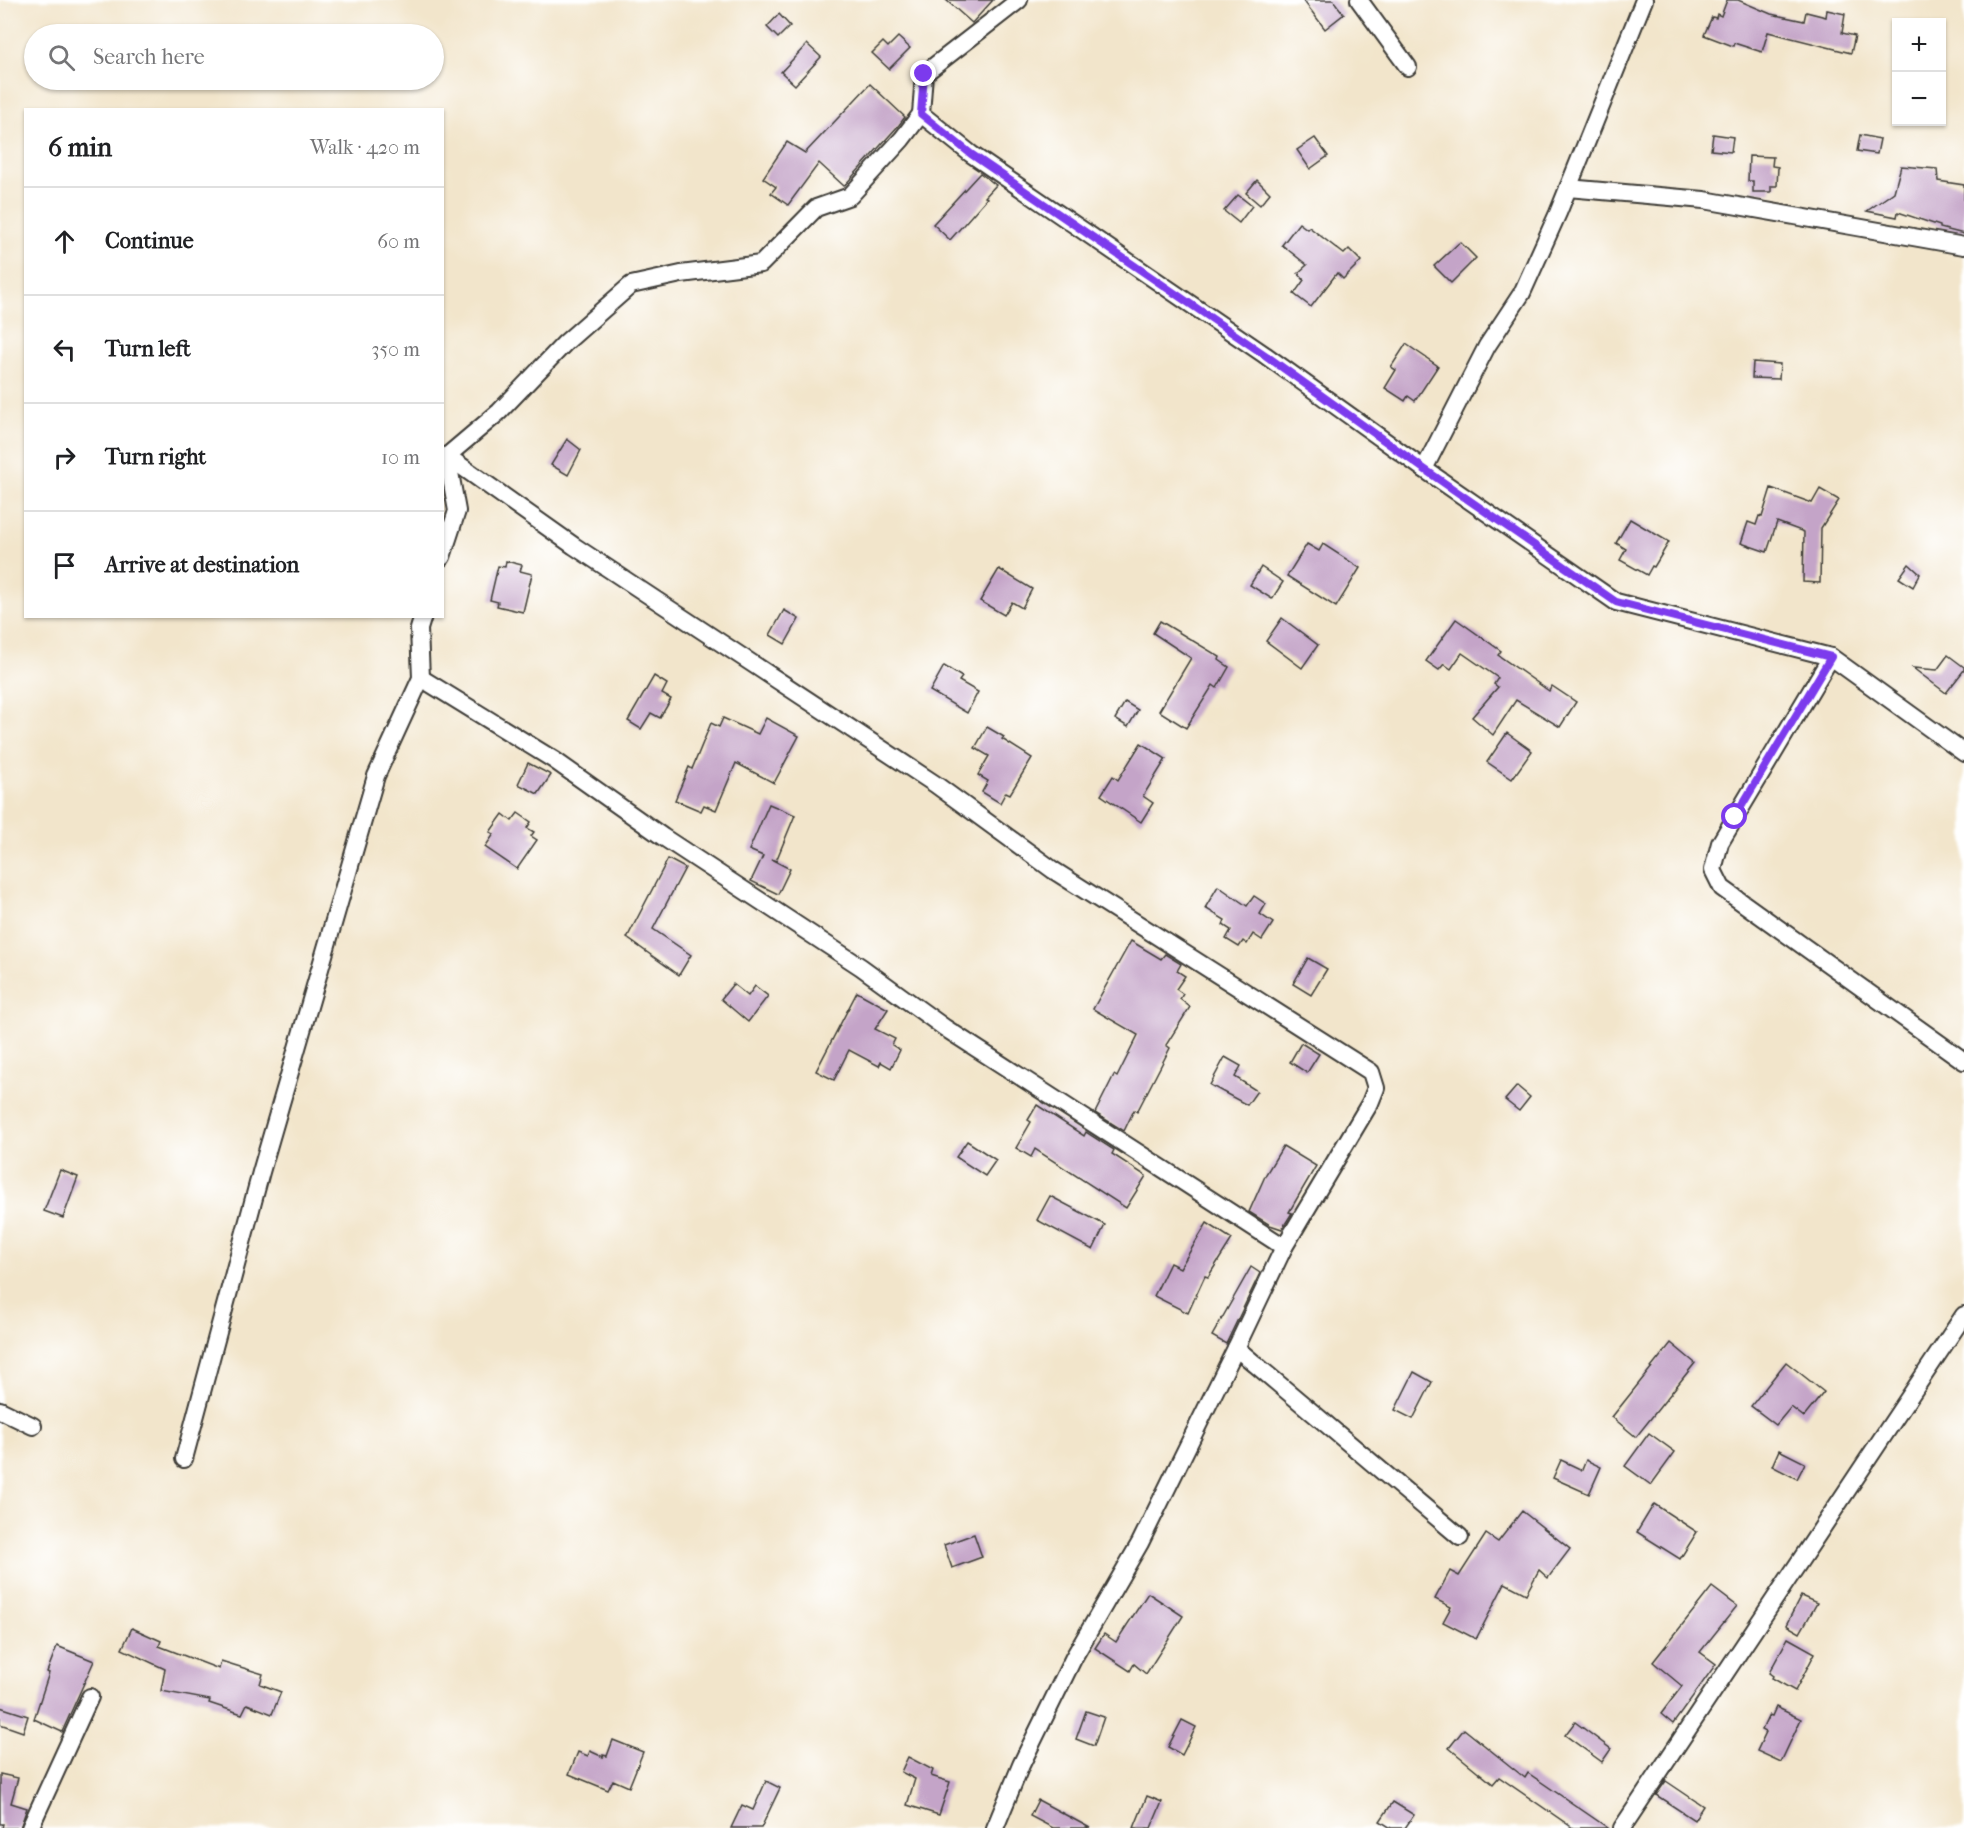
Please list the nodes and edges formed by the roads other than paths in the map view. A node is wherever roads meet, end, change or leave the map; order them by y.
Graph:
1 (1019, 0) edge
2 (1359, 0) edge
3 (1644, 0) edge
4 (1408, 67) dead end
5 (921, 114) junction
6 (1568, 188) junction
7 (1964, 246) edge
8 (447, 456) junction
9 (1424, 469) junction
10 (444, 551) edge
11 (422, 618) edge
12 (1831, 657) junction
13 (421, 678) junction
14 (1964, 753) edge
15 (1964, 1061) edge
16 (1284, 1247) junction
17 (1964, 1315) edge
18 (1236, 1348) junction
19 (0, 1410) edge
20 (33, 1426) dead end
21 (184, 1459) dead end
22 (1460, 1537) dead end
23 (90, 1697) dead end
24 (30, 1828) edge
25 (995, 1828) edge
26 (1622, 1828) edge

1 - 5 street
2 - 4 street
3 - 6 street
5 - 8 street
5 - 9 street
6 - 7 street
6 - 9 street
8 - 10 street
8 - 16 street
9 - 12 street
11 - 13 street
12 - 14 street
12 - 15 street
13 - 16 street
13 - 21 street
16 - 18 street
17 - 26 street
18 - 22 street
18 - 25 street
19 - 20 street
23 - 24 street

